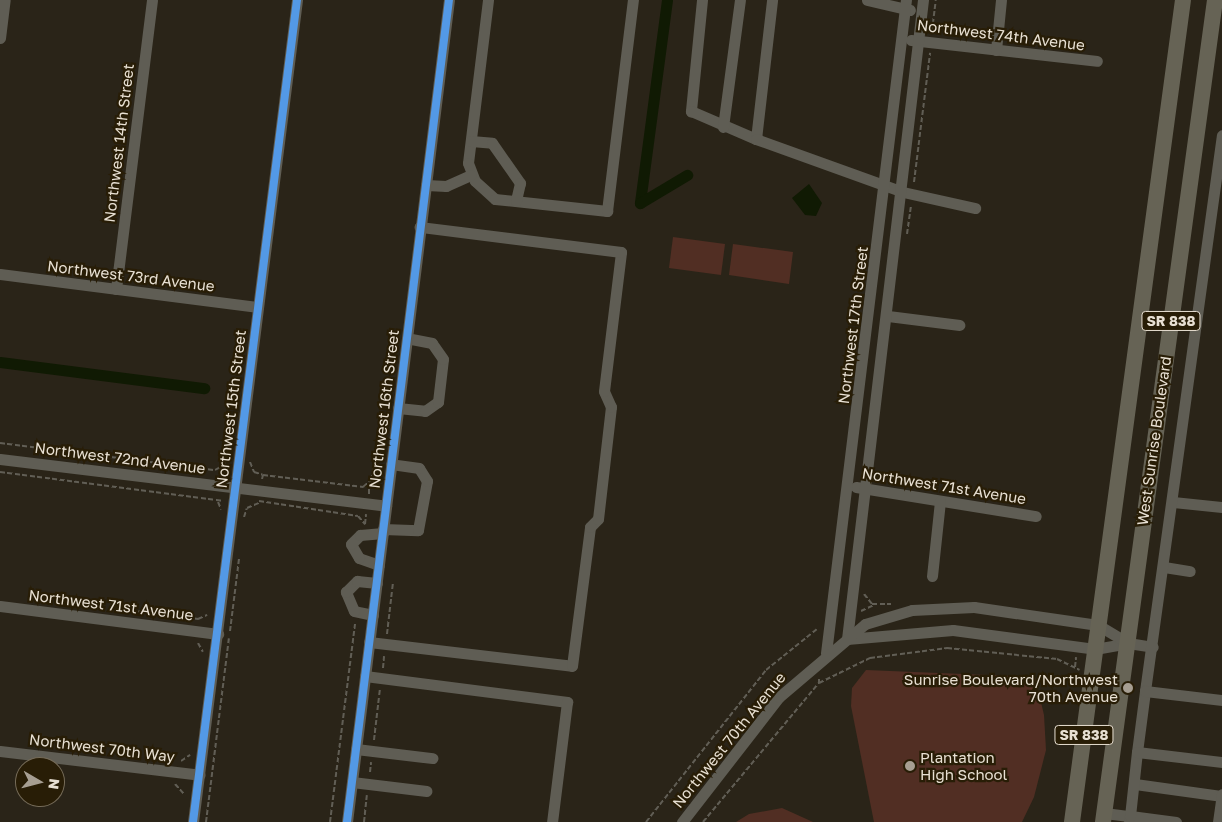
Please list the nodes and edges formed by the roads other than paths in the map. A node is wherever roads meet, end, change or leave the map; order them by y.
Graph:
1 (5, 0) edge
2 (152, 0) edge
3 (297, 0) edge
4 (449, 0) edge
5 (488, 0) edge
6 (633, 0) edge
7 (702, 0) edge
8 (740, 0) edge
9 (772, 0) edge
10 (867, 0) edge
11 (1001, 0) edge
12 (1183, 0) edge
13 (1215, 0) edge
14 (906, 4) edge
15 (923, 4) edge
16 (0, 38) edge
17 (902, 38) junction
18 (918, 41) junction
19 (996, 50) junction
20 (1097, 61) dead end
21 (896, 86) junction
22 (913, 88) junction
23 (723, 128) junction
24 (1222, 135) edge
25 (756, 139) junction
26 (471, 140) junction
27 (471, 175) junction
28 (426, 185) junction
29 (886, 185) junction
30 (908, 193) junction
31 (516, 201) junction
32 (1217, 207) edge
33 (975, 208) dead end
34 (420, 227) junction
35 (0, 274) edge
36 (116, 289) junction
37 (258, 307) junction
38 (888, 316) junction
39 (959, 325) dead end
40 (407, 338) junction
41 (398, 408) junction
42 (0, 459) edge
43 (391, 464) junction
44 (847, 486) junction
45 (235, 488) junction
46 (864, 488) junction
47 (940, 501) junction
48 (1173, 502) junction
49 (386, 506) junction
50 (1222, 507) edge
51 (1036, 516) dead end
52 (383, 531) junction
53 (379, 565) junction
54 (1164, 567) junction
55 (1190, 571) dead end
56 (932, 576) dead end
57 (377, 583) junction
58 (0, 606) edge
59 (372, 615) junction
60 (1098, 625) junction
61 (218, 634) junction
62 (846, 639) junction
63 (369, 642) junction
64 (1128, 643) junction
65 (1152, 646) junction
66 (1095, 649) junction
67 (822, 656) junction
68 (365, 676) junction
69 (1145, 691) junction
70 (1222, 700) edge
71 (356, 749) junction
72 (0, 751) edge
73 (1137, 752) junction
74 (432, 758) dead end
75 (1222, 762) edge
76 (200, 775) junction
77 (352, 782) junction
78 (1135, 784) junction
79 (426, 791) dead end
80 (1222, 795) edge
81 (1103, 818) edge
82 (1129, 819) edge
83 (194, 822) edge
84 (346, 822) edge
85 (552, 822) edge
86 (682, 822) edge
87 (1072, 822) edge
88 (1176, 822) edge
89 (1218, 822) edge

1 - 16 street
2 - 36 street, Northwest 14th Street
3 - 37 street, Northwest 15th Street
4 - 28 street, Northwest 16th Street
5 - 26 street
6 - 31 street
7 - 23 street
8 - 23 street
9 - 25 street
10 - 14 street
11 - 19 street
12 - 60 highway, West Sunrise Boulevard / SR 838
13 - 64 highway, West Sunrise Boulevard / SR 838
14 - 15 street
14 - 17 street, Northwest 17th Street
15 - 18 street
17 - 18 street, Northwest 74th Avenue
17 - 21 street, Northwest 17th Street
18 - 19 street, Northwest 74th Avenue
18 - 22 street
19 - 20 street, Northwest 74th Avenue
21 - 22 street
21 - 29 street, Northwest 17th Street
22 - 30 street
23 - 25 street
24 - 32 street
25 - 29 street
26 - 27 street
26 - 31 street
27 - 28 street
27 - 31 street
28 - 34 street, Northwest 16th Street
29 - 30 street
29 - 44 street, Northwest 17th Street
30 - 33 street
30 - 38 street
32 - 48 street
34 - 40 street, Northwest 16th Street
34 - 63 street
35 - 36 street, Northwest 73rd Avenue
36 - 37 street, Northwest 73rd Avenue
37 - 45 street, Northwest 15th Street
38 - 39 street
38 - 46 street
40 - 41 street, Northwest 16th Street
40 - 41 street
41 - 43 street, Northwest 16th Street
42 - 45 street, Northwest 72nd Avenue
43 - 49 street, Northwest 16th Street
43 - 52 street
44 - 46 street, Northwest 71st Avenue
44 - 67 street, Northwest 17th Street
45 - 49 street, Northwest 72nd Avenue
45 - 61 street, Northwest 15th Street
46 - 47 street, Northwest 71st Avenue
46 - 62 street
47 - 51 street, Northwest 71st Avenue
47 - 56 street
48 - 50 street
48 - 54 street
49 - 52 street, Northwest 16th Street
52 - 53 street, Northwest 16th Street
52 - 53 street
53 - 57 street, Northwest 16th Street
54 - 55 street
54 - 65 street
57 - 59 street, Northwest 16th Street
57 - 59 street
58 - 61 street, Northwest 71st Avenue
59 - 63 street, Northwest 16th Street
60 - 62 street, Northwest 70th Avenue
60 - 64 street, Northwest 70th Avenue
60 - 66 highway, West Sunrise Boulevard / SR 838
61 - 76 street, Northwest 15th Street
62 - 66 street, Northwest 70th Avenue
62 - 67 street, Northwest 70th Avenue
63 - 68 street, Northwest 16th Street
64 - 65 street, Northwest 70th Avenue
64 - 66 street, Northwest 70th Avenue
64 - 81 highway, West Sunrise Boulevard / SR 838
65 - 69 street
66 - 87 highway, West Sunrise Boulevard / SR 838
67 - 86 street, Northwest 70th Avenue
68 - 71 street, Northwest 16th Street
68 - 85 street
69 - 70 street
69 - 73 street
71 - 74 street
71 - 77 street, Northwest 16th Street
72 - 76 street, Northwest 70th Way
73 - 75 street
73 - 78 street
76 - 83 street, Northwest 15th Street
77 - 79 street
77 - 84 street, Northwest 16th Street
78 - 80 street
78 - 82 street
80 - 89 street
81 - 82 street
82 - 88 street

